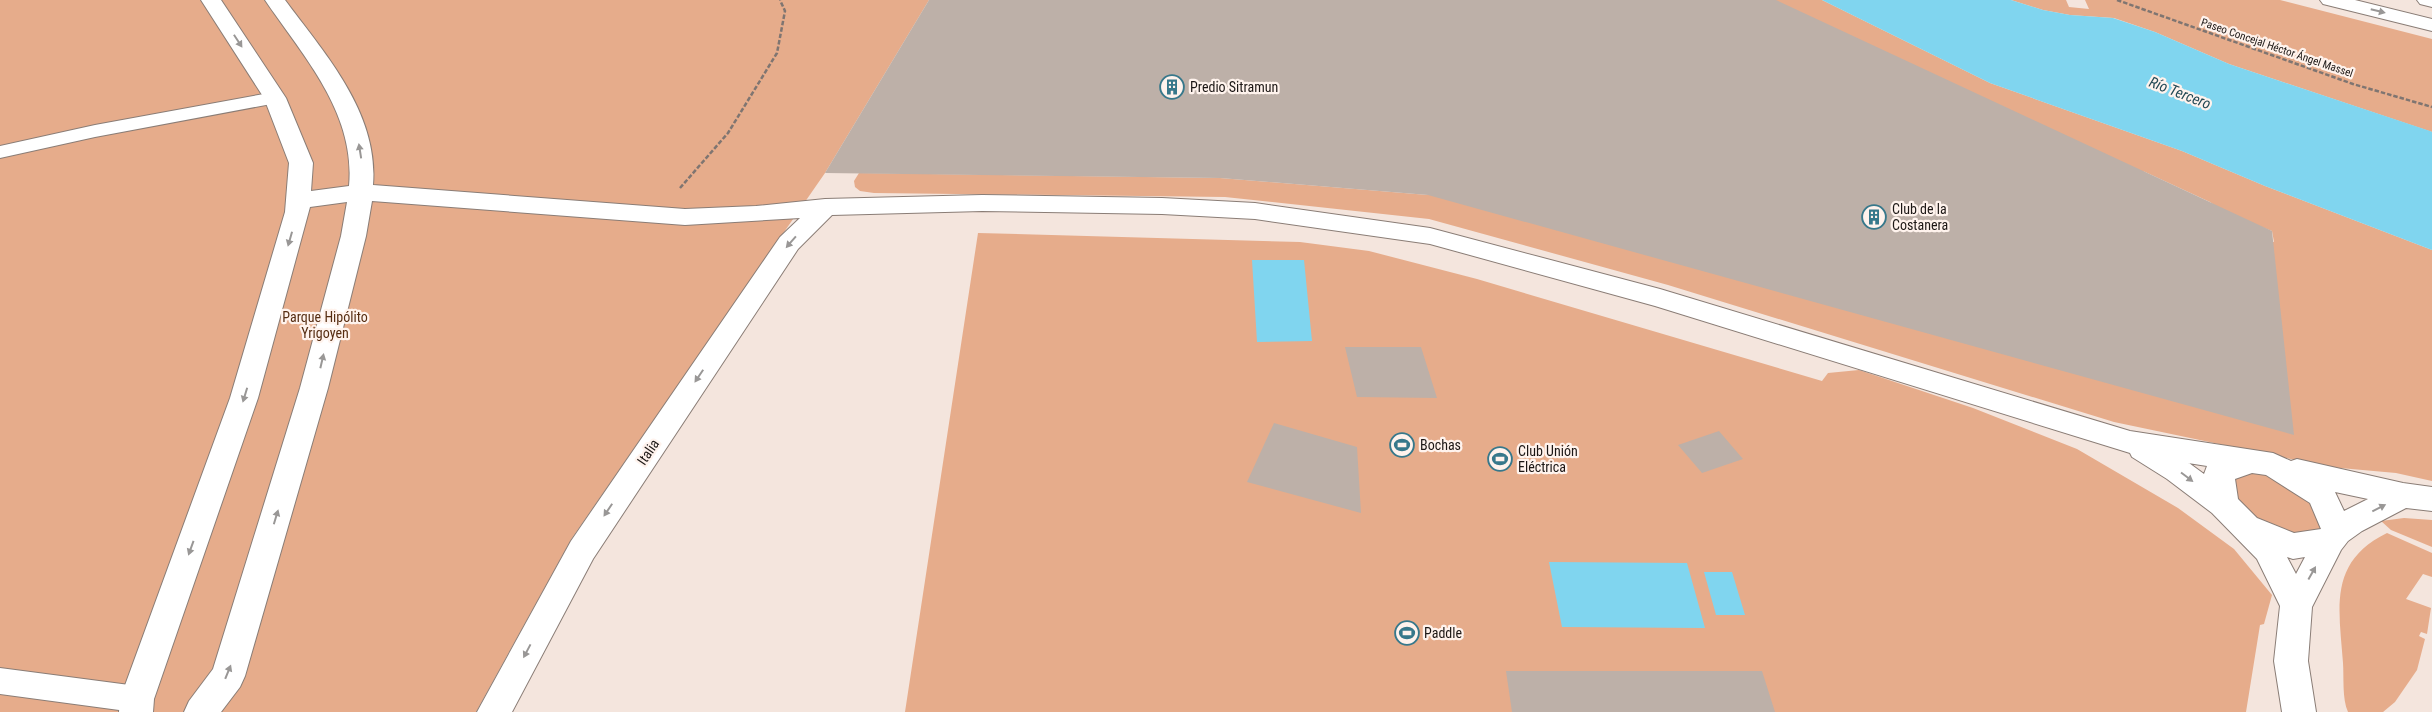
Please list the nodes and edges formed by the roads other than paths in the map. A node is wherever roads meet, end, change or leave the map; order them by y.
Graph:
1 (211, 0) edge
2 (275, 0) edge
3 (2330, 0) edge
4 (2427, 0) edge
5 (2432, 1) edge
6 (2432, 25) edge
7 (275, 98) junction
8 (0, 152) edge
9 (362, 192) junction
10 (298, 201) junction
11 (825, 207) junction
12 (2130, 442) junction
13 (2263, 463) junction
14 (2418, 497) edge
15 (2223, 504) junction
16 (2246, 527) junction
17 (2333, 537) junction
18 (2296, 606) junction
19 (0, 681) edge
20 (136, 705) edge
21 (2300, 709) edge
22 (201, 712) edge
23 (494, 712) edge

1 -> 7 street
9 -> 2 street
3 -> 6 street
4 - 5 street
7 - 8 lane
7 - 10 street
9 - 10 street
9 - 11 street
22 -> 9 street
10 -> 20 street
11 - 12 street
11 -> 23 street, Italia
12 - 13 street
12 -> 15 street
13 - 14 street
13 - 15 street
13 - 17 street
17 -> 14 street
15 - 16 street
16 - 17 street
16 - 18 street
18 -> 17 street
18 - 21 street
19 - 20 lane

